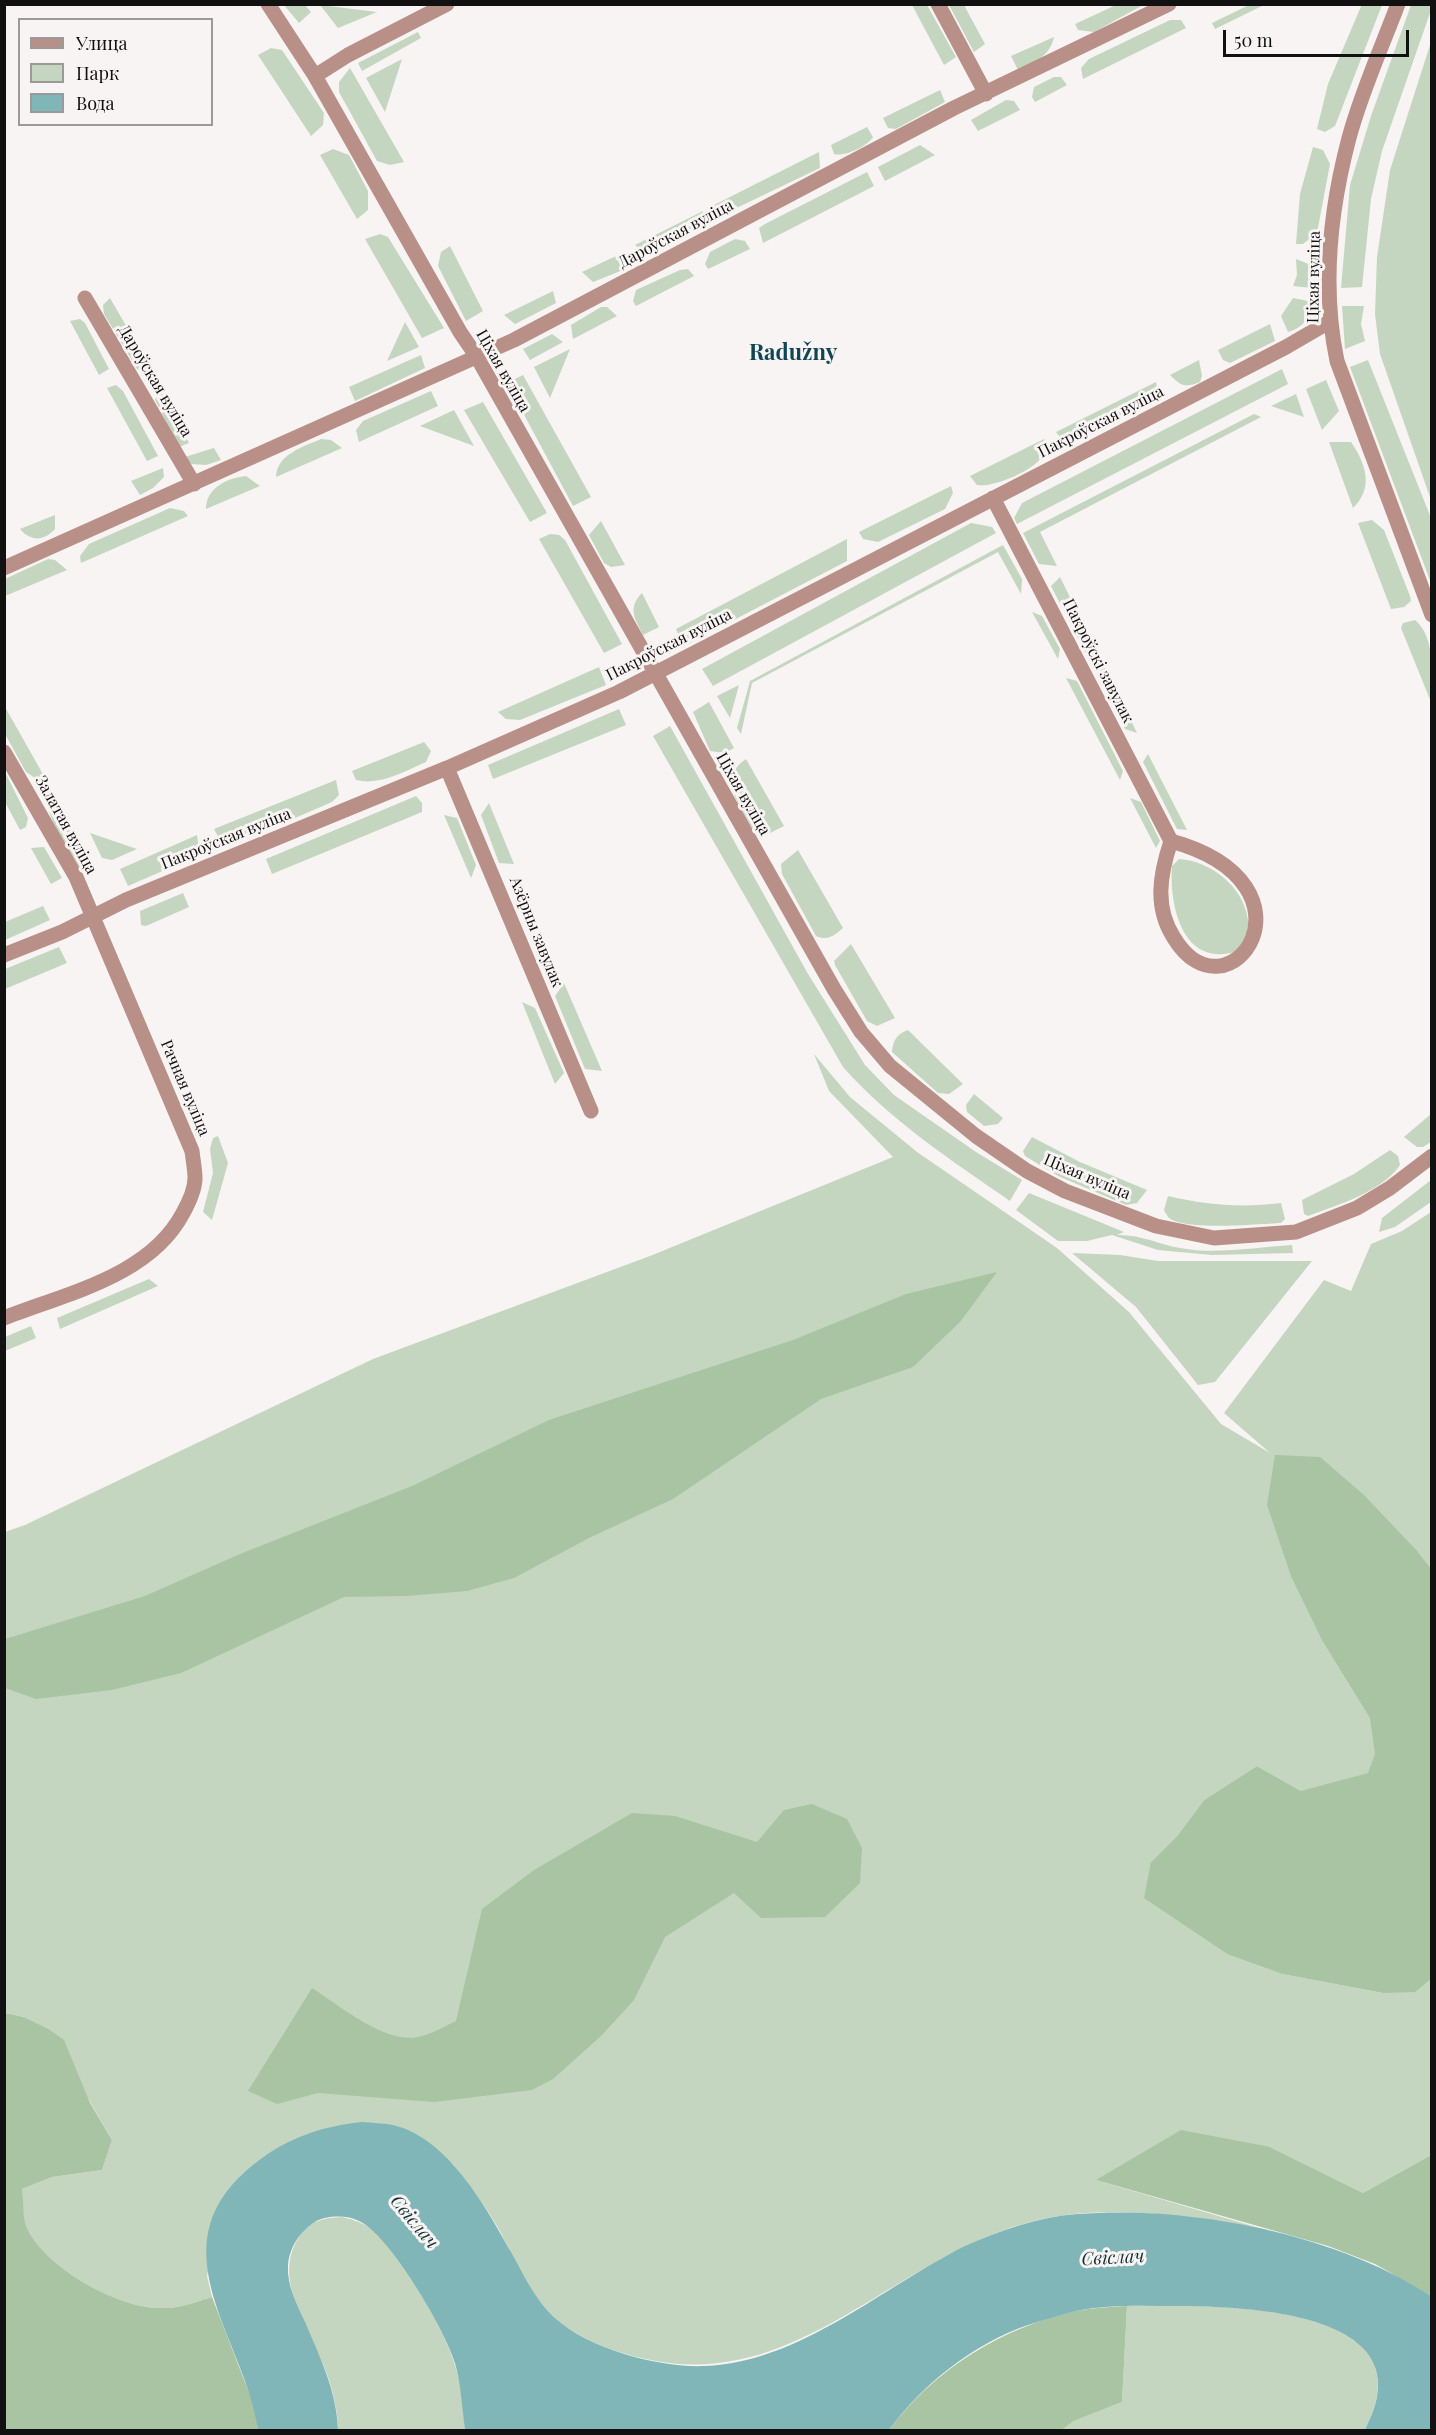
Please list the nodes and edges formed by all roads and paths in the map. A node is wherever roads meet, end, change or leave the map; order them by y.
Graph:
1 (268, 4) edge
2 (447, 4) edge
3 (938, 4) edge
4 (1169, 4) edge
5 (1398, 4) edge
6 (315, 76) junction
7 (986, 94) junction
8 (85, 297) dead end
9 (1329, 322) junction
10 (477, 357) junction
11 (194, 484) junction
12 (993, 498) junction
13 (4, 568) edge
14 (1431, 615) edge
15 (654, 673) junction
16 (4, 752) edge
17 (447, 768) junction
18 (1171, 841) junction
19 (94, 916) junction
20 (4, 955) edge
21 (591, 1111) dead end
22 (1431, 1156) edge
23 (4, 1318) edge

1 - 6 street, Ціхая вуліца
2 - 6 street
3 - 7 street
4 - 7 street, Дароўская вуліца
5 - 9 street, Ціхая вуліца
6 - 10 street, Ціхая вуліца
7 - 10 street, Дароўская вуліца
8 - 11 street, Дароўская вуліца
9 - 12 street, Пакроўская вуліца
9 - 14 street, Ціхая вуліца
10 - 11 street, Дароўская вуліца
10 - 15 street, Ціхая вуліца
11 - 13 street, Дароўская вуліца
12 - 15 street, Пакроўская вуліца
12 - 18 street, Пакроўскі завулак
15 - 17 street, Пакроўская вуліца
15 - 22 street, Ціхая вуліца
16 - 19 street, Залатая вуліца
17 - 19 street, Пакроўская вуліца
17 - 21 street, Азёрны завулак
18 - 18 street
19 - 20 street, Пакроўская вуліца
19 - 23 street, Рачная вуліца

